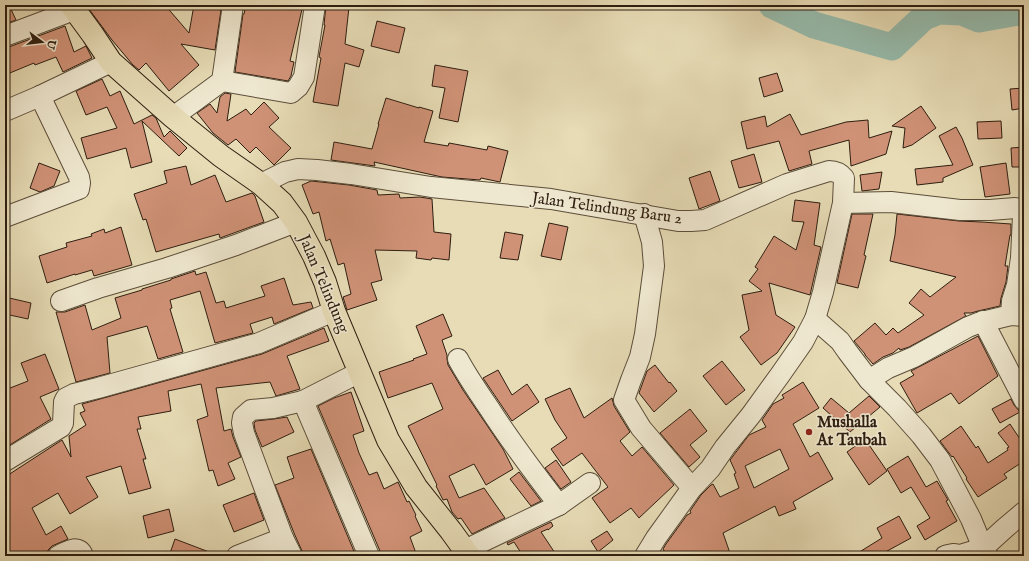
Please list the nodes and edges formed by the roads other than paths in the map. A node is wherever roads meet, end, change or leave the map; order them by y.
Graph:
1 (233, 5) edge
2 (315, 5) edge
3 (72, 7) edge
4 (5, 36) edge
5 (111, 62) junction
6 (222, 80) junction
7 (40, 96) junction
8 (5, 111) edge
9 (173, 117) junction
10 (262, 184) junction
11 (843, 203) junction
12 (644, 214) junction
13 (5, 217) edge
14 (296, 222) junction
15 (61, 301) dead end
16 (334, 311) junction
17 (1017, 315) edge
18 (815, 319) junction
19 (983, 321) junction
20 (458, 359) dead end
21 (360, 372) junction
22 (1018, 376) edge
23 (869, 380) junction
24 (1024, 400) edge
25 (303, 401) junction
26 (5, 461) edge
27 (590, 483) dead end
28 (692, 488) junction
29 (559, 505) junction
30 (1024, 512) edge
31 (283, 538) junction
32 (985, 552) edge
33 (467, 553) edge
34 (58, 556) edge
35 (83, 556) edge
36 (237, 556) edge
37 (292, 556) edge
38 (369, 556) edge
39 (645, 556) edge
40 (945, 556) edge

1 - 6 street
2 - 6 street
3 - 4 street
3 - 5 main road, Jalan Telindung
5 - 7 street
5 - 9 main road, Jalan Telindung
6 - 9 street
7 - 8 street
7 - 13 street
9 - 10 main road, Jalan Telindung
10 - 12 street, Jalan Telindung Baru 2
10 - 14 main road, Jalan Telindung
11 - 12 street, Jalan Telindung Baru 2
11 - 17 street
11 - 18 street, Jalan Telindung Baru 2
12 - 28 street
14 - 15 street
14 - 16 main road, Jalan Telindung
16 - 21 main road, Jalan Telindung
16 - 26 street
17 - 19 street
18 - 23 street
18 - 28 street, Jalan Telindung Baru 2
19 - 22 street
19 - 23 street
20 - 29 street
21 - 25 street
21 - 33 main road, Jalan Telindung
22 - 24 street
23 - 32 street
25 - 31 street
25 - 38 street
27 - 29 street
28 - 39 street, Jalan Telindung Baru 2
29 - 33 street
30 - 32 street
31 - 36 street
31 - 37 street
32 - 40 street
34 - 35 street

